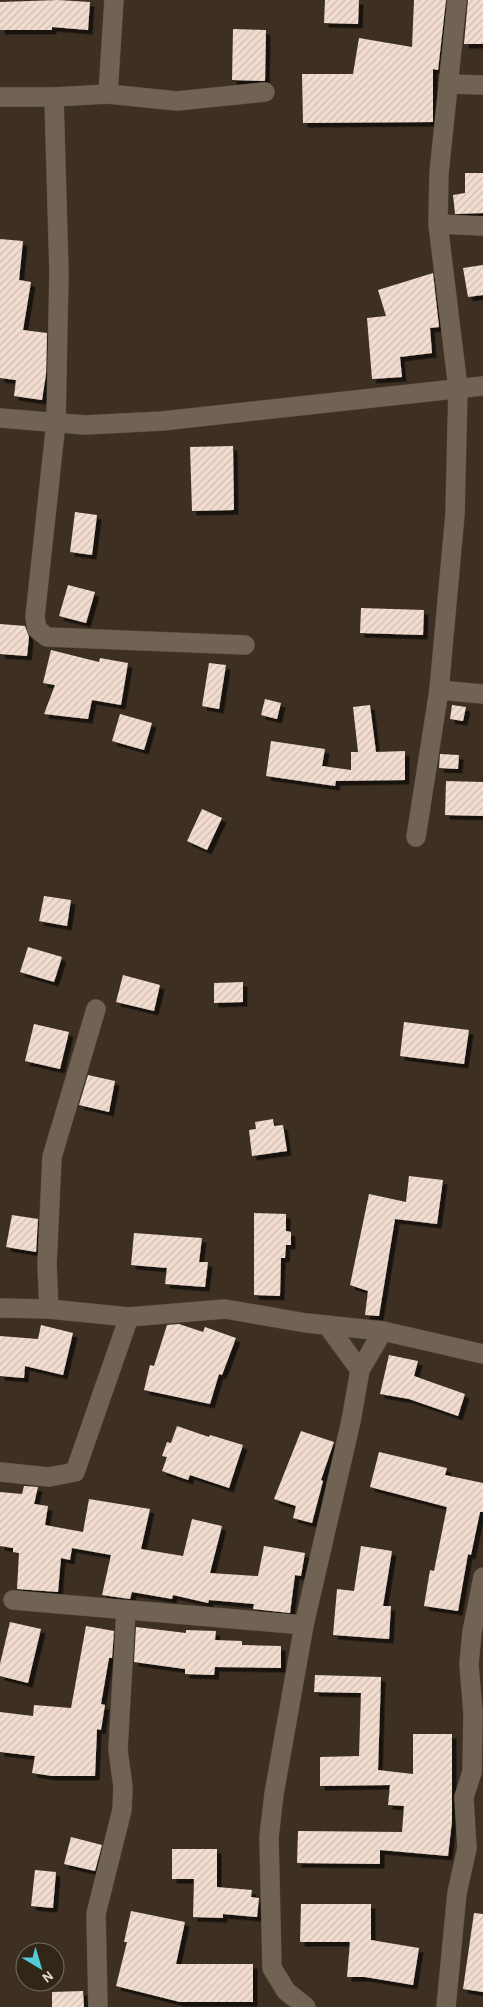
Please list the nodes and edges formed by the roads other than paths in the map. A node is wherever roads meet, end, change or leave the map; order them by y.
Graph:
1 (114, 0) edge
2 (457, 0) edge
3 (448, 84) junction
4 (483, 85) edge
5 (266, 92) dead end
6 (108, 94) junction
7 (0, 97) edge
8 (54, 97) junction
9 (438, 224) junction
10 (483, 226) edge
11 (483, 386) edge
12 (458, 388) junction
13 (0, 418) edge
14 (56, 422) junction
15 (245, 645) dead end
16 (439, 690) junction
17 (483, 694) edge
18 (416, 836) dead end
19 (96, 1009) dead end
20 (0, 1308) edge
21 (49, 1309) junction
22 (129, 1317) junction
23 (326, 1325) junction
24 (383, 1331) junction
25 (483, 1354) edge
26 (360, 1370) junction
27 (0, 1472) edge
28 (483, 1577) edge
29 (483, 1581) edge
30 (13, 1600) dead end
31 (126, 1610) junction
32 (304, 1625) junction
33 (478, 1778) edge
34 (98, 2007) edge
35 (306, 2007) edge
36 (446, 2007) edge

1 - 6 street
2 - 3 street
3 - 4 street
3 - 9 street
5 - 6 street
6 - 8 street
7 - 8 street
8 - 14 street
9 - 10 street
9 - 12 street
11 - 12 street
12 - 14 street
12 - 16 street
13 - 14 street
14 - 15 street
16 - 17 street
16 - 18 street
19 - 21 street
20 - 21 street
21 - 22 street
22 - 23 street
22 - 27 street
23 - 24 street
23 - 26 street
24 - 25 street
24 - 26 street
26 - 32 street
28 - 29 street
29 - 33 street
30 - 31 street
31 - 32 street
31 - 34 street
32 - 35 street
33 - 36 street

